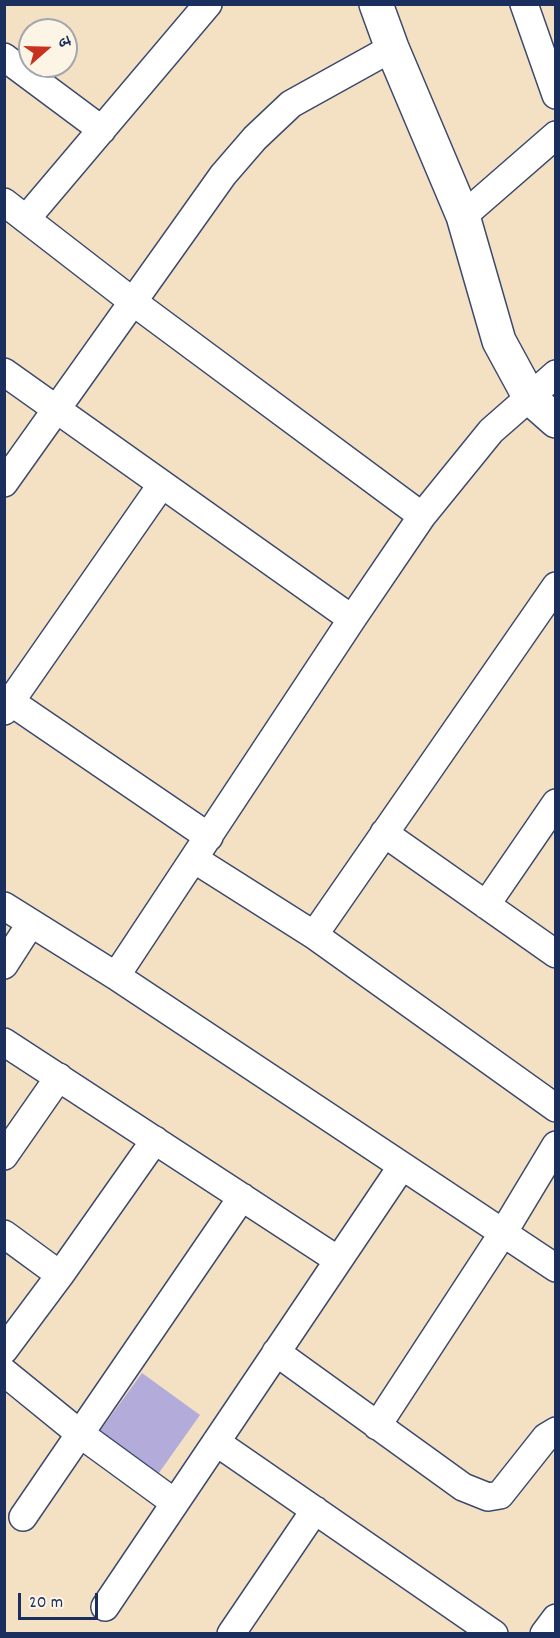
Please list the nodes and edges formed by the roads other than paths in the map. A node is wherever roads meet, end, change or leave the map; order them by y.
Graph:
1 (208, 4) edge
2 (376, 4) edge
3 (524, 4) edge
4 (392, 48) junction
5 (4, 57) edge
6 (555, 95) edge
7 (102, 130) junction
8 (555, 135) edge
9 (4, 202) edge
10 (463, 216) junction
11 (26, 219) junction
12 (132, 301) junction
13 (4, 372) edge
14 (555, 374) edge
15 (530, 398) junction
16 (56, 410) junction
17 (555, 421) edge
18 (4, 483) edge
19 (162, 484) junction
20 (422, 516) junction
21 (553, 594) edge
22 (352, 619) junction
23 (8, 707) edge
24 (555, 803) edge
25 (384, 834) junction
26 (208, 837) junction
27 (194, 860) junction
28 (486, 905) junction
29 (4, 906) edge
30 (31, 923) junction
31 (314, 935) junction
32 (555, 954) edge
33 (4, 965) edge
34 (116, 976) junction
35 (4, 1042) edge
36 (59, 1077) junction
37 (555, 1108) edge
38 (155, 1140) junction
39 (555, 1145) edge
40 (4, 1156) edge
41 (402, 1166) junction
42 (242, 1197) junction
43 (503, 1233) junction
44 (4, 1234) edge
45 (338, 1260) junction
46 (555, 1268) edge
47 (60, 1275) junction
48 (4, 1350) edge
49 (276, 1352) junction
50 (4, 1372) edge
51 (377, 1426) junction
52 (555, 1431) edge
53 (79, 1433) junction
54 (216, 1442) junction
55 (175, 1503) junction
56 (315, 1510) junction
57 (22, 1517) dead end
58 (105, 1607) dead end
59 (555, 1618) edge
60 (231, 1634) edge
61 (494, 1634) edge
62 (544, 1634) edge

1 - 7 street
2 - 4 street
3 - 6 street
4 - 10 street
4 - 12 street
5 - 7 street
7 - 11 street
8 - 10 street
9 - 11 street
10 - 15 street
11 - 12 street
12 - 16 street
12 - 20 street
13 - 16 street
14 - 15 street
15 - 17 street
15 - 20 street
16 - 18 street
16 - 19 street
19 - 22 street
19 - 23 street
20 - 22 street
21 - 25 street
22 - 26 street
23 - 26 street
24 - 28 street
25 - 28 street
25 - 31 street
26 - 27 street
27 - 31 street
27 - 34 street
28 - 32 street
29 - 30 street
30 - 33 street
30 - 34 street
31 - 37 street
34 - 41 street
35 - 36 street
36 - 38 street
36 - 40 street
38 - 42 street
38 - 47 street
39 - 43 street
41 - 43 street
41 - 45 street
42 - 45 street
42 - 53 street
43 - 46 street
43 - 51 street
44 - 47 street
45 - 49 street
47 - 48 street
49 - 51 street
49 - 54 street
50 - 53 street
51 - 52 street
53 - 55 street
53 - 57 street
54 - 55 street
54 - 56 street
55 - 58 street
56 - 60 street
56 - 61 street
59 - 62 street

